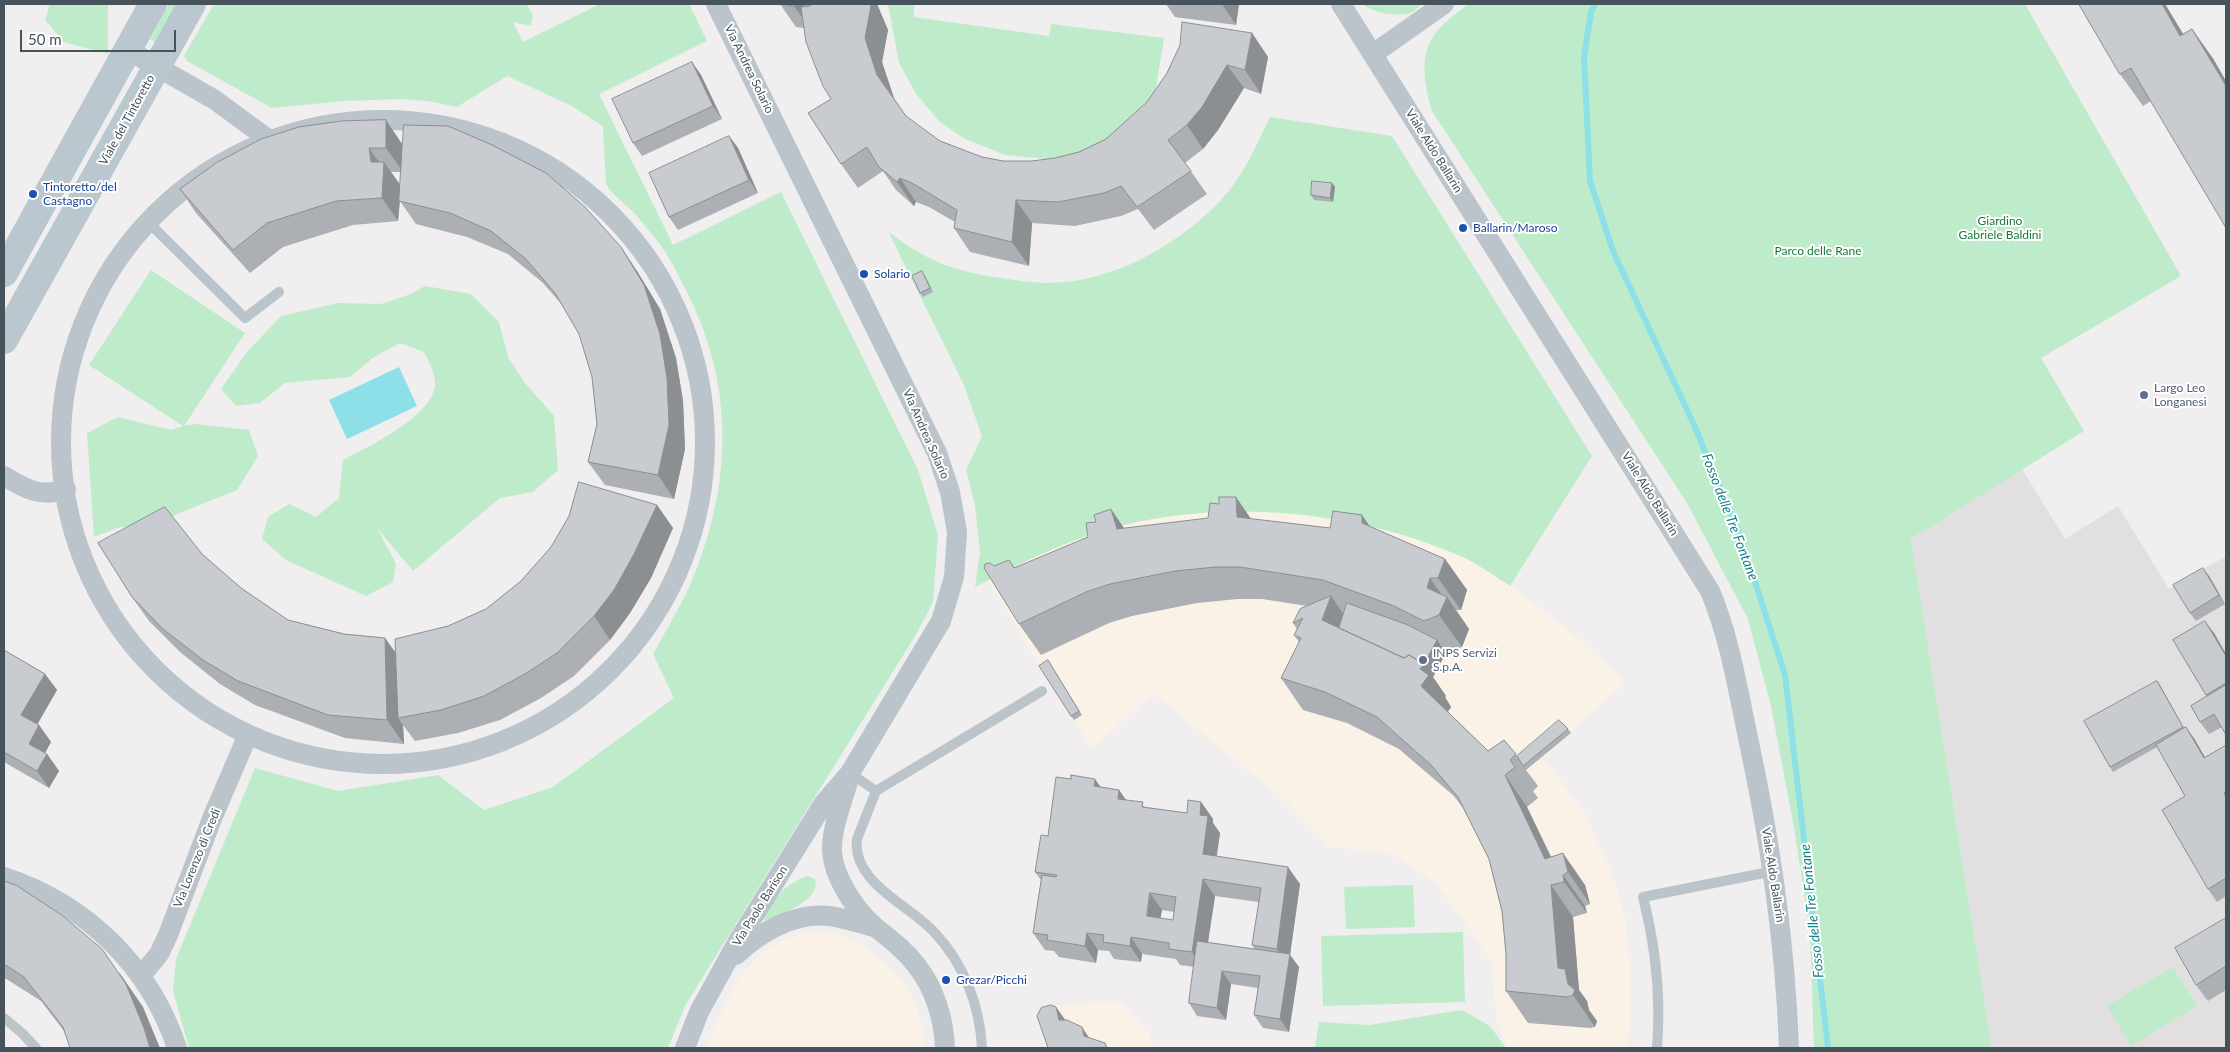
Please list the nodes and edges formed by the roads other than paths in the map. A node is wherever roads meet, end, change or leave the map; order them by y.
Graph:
1 (153, 4) edge
2 (192, 4) edge
3 (716, 4) edge
4 (1341, 4) edge
5 (1444, 4) edge
6 (128, 50) junction
7 (1373, 54) junction
8 (157, 66) junction
9 (268, 139) junction
10 (146, 220) junction
11 (4, 273) edge
12 (279, 292) dead end
13 (4, 340) edge
14 (4, 476) edge
15 (66, 489) junction
16 (1042, 691) dead end
17 (247, 736) junction
18 (850, 773) junction
19 (876, 791) junction
20 (1774, 871) junction
21 (4, 877) edge
22 (874, 926) junction
23 (726, 964) junction
24 (141, 976) junction
25 (4, 1018) edge
26 (36, 1048) edge
27 (178, 1048) edge
28 (685, 1048) edge
29 (946, 1048) edge
30 (982, 1048) edge
31 (1657, 1048) edge
32 (1788, 1048) edge

1 - 6 main road
2 - 8 main road, Viale del Tintoretto
3 - 18 street, Via Andrea Solario
4 - 7 street, Viale Aldo Ballarin
5 - 7 street
6 - 8 street
6 - 11 main road
7 - 20 street, Viale Aldo Ballarin
8 - 9 street
8 - 13 main road, Viale del Tintoretto
9 - 10 street
9 - 17 street
10 - 12 lane
10 - 15 street
14 - 15 street
15 - 17 street
16 - 19 lane
17 - 24 street, Via Lorenzo di Credi
18 - 19 lane
18 - 22 street
18 - 23 street, Via Paolo Barison
19 - 30 lane
20 - 31 lane
20 - 32 street, Viale Aldo Ballarin
21 - 24 street
22 - 23 street
22 - 29 street
23 - 28 street, Via Paolo Barison
24 - 27 street
25 - 26 lane

